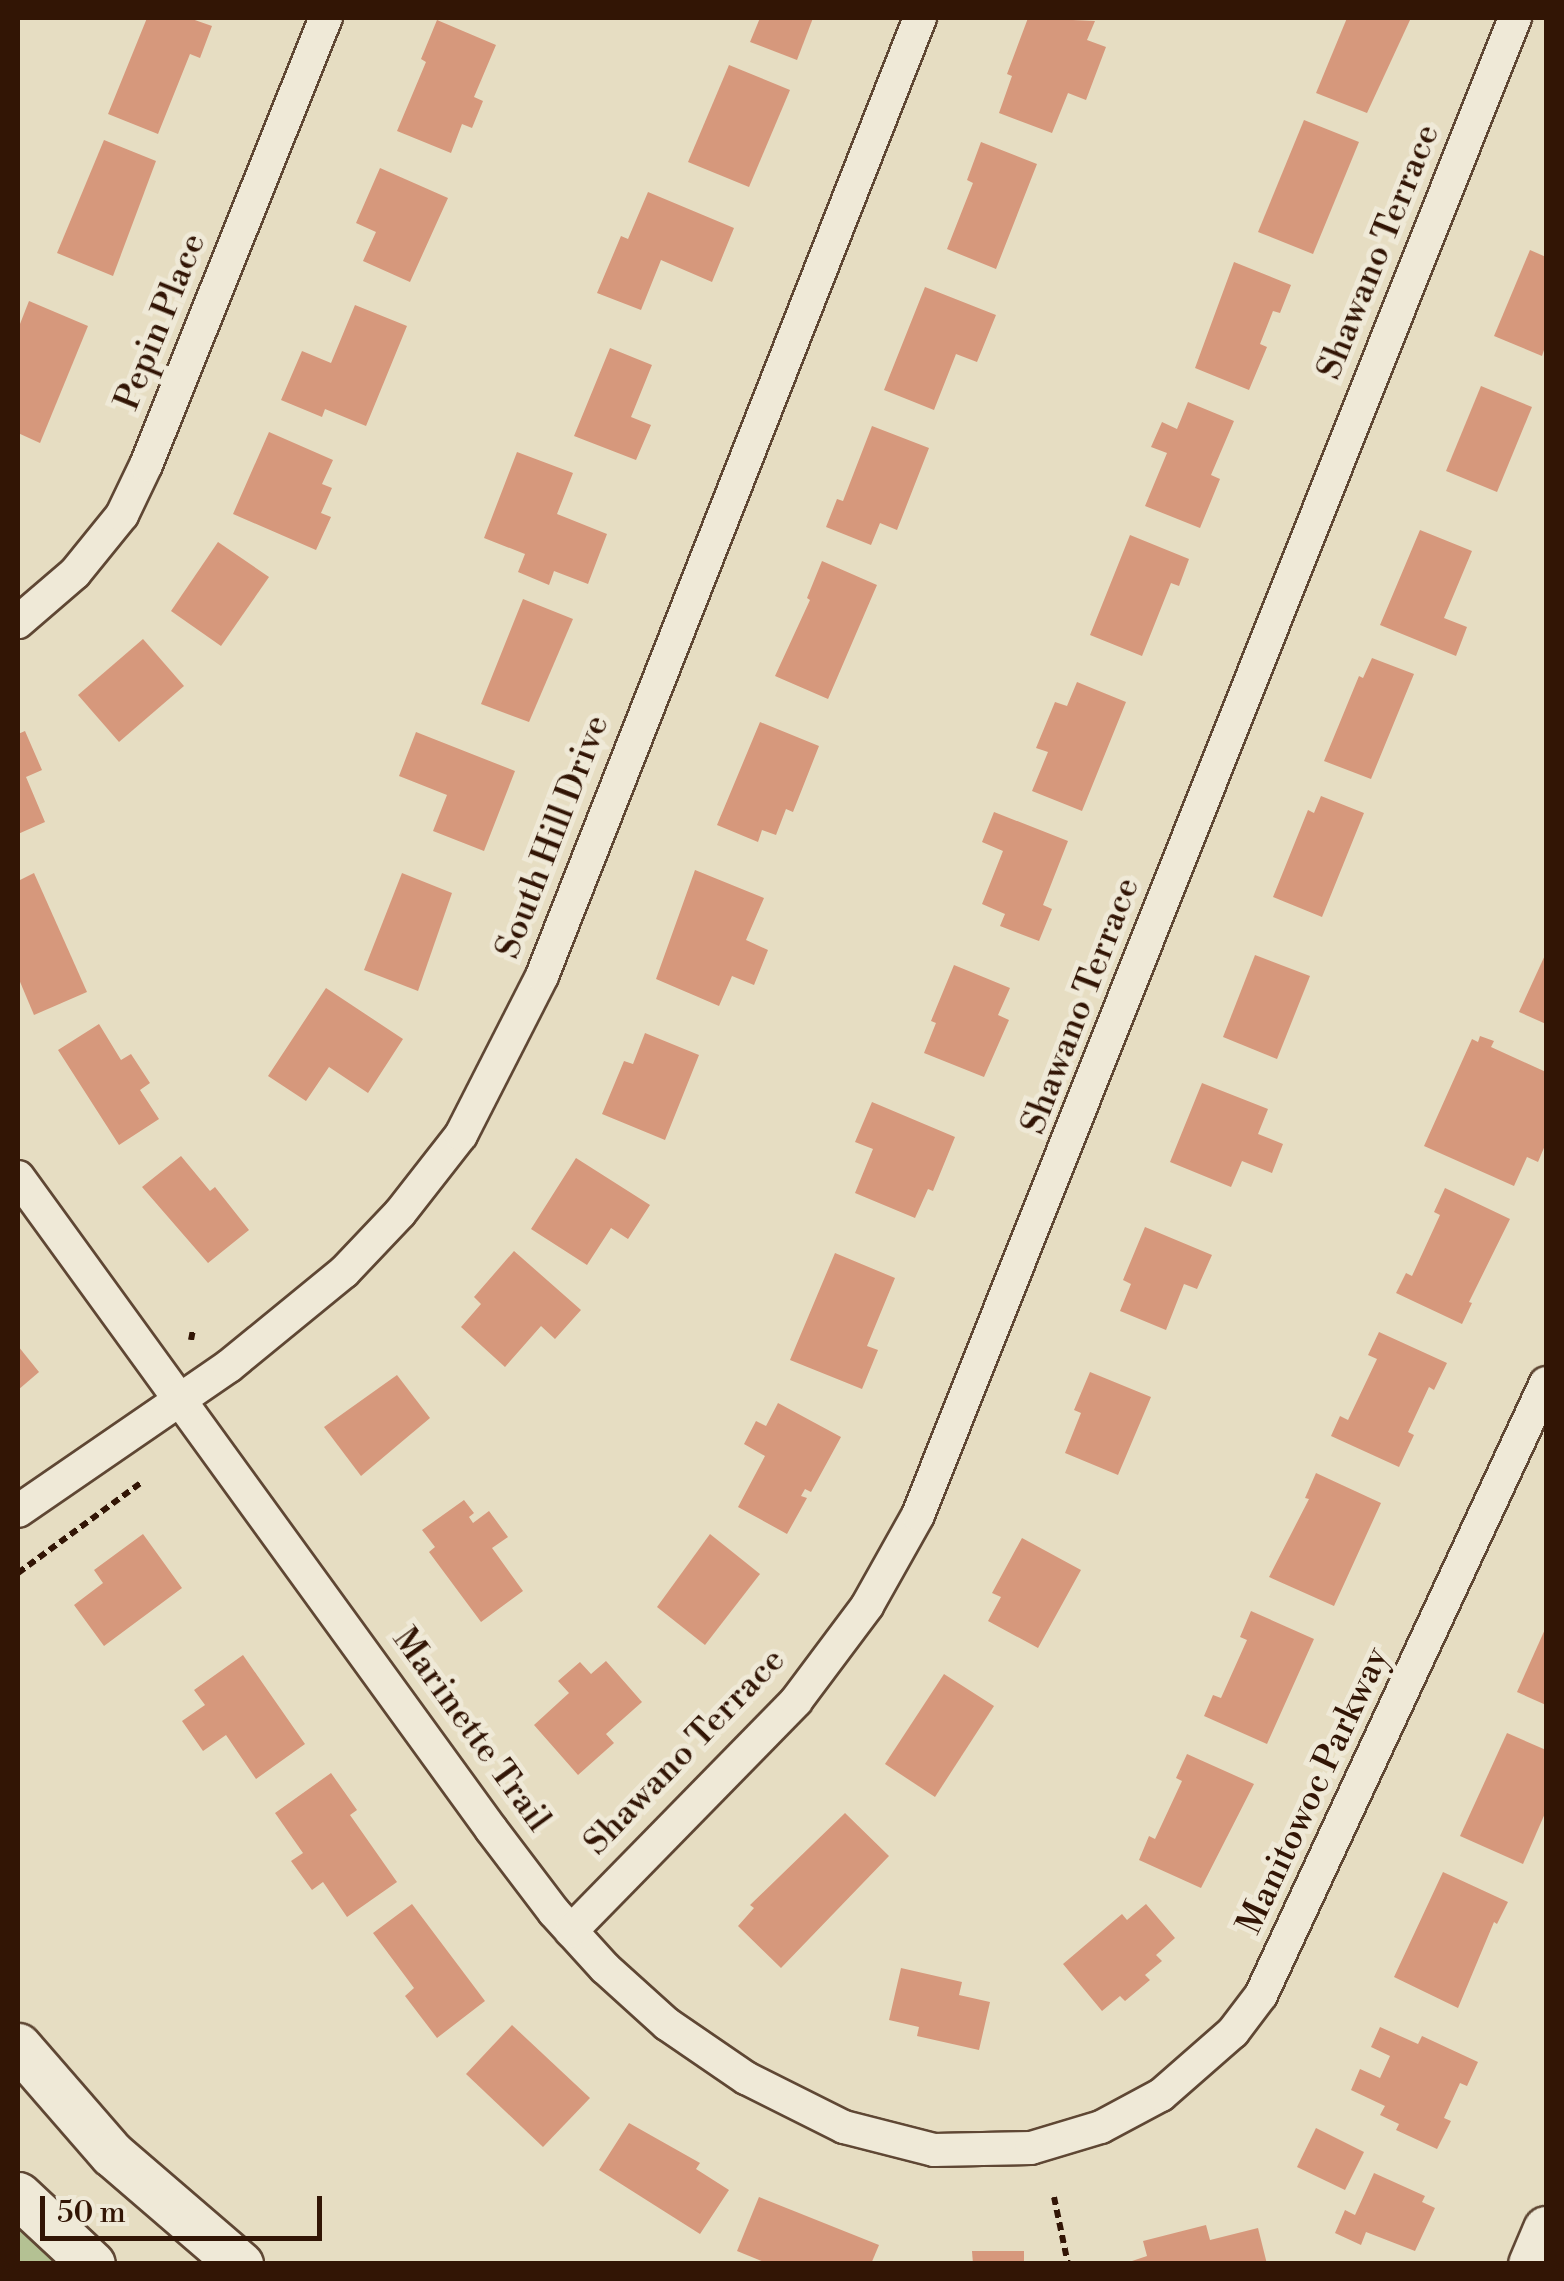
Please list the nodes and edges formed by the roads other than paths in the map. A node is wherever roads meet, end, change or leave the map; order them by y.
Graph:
1 (326, 18) edge
2 (920, 18) edge
3 (1515, 18) edge
4 (18, 622) edge
5 (18, 1177) edge
6 (1546, 1384) edge
7 (180, 1400) junction
8 (18, 1511) edge
9 (571, 1930) junction
10 (18, 2046) edge
11 (1053, 2141) joint
12 (18, 2196) edge
13 (1546, 2229) edge
14 (92, 2264) edge
15 (240, 2264) edge
16 (1531, 2264) edge

1 - 4 street, Pepin Place
2 - 7 street, South Hill Drive
3 - 9 street, Shawano Terrace
5 - 7 street, Marinette Trail
6 - 11 street, Manitowoc Parkway
7 - 8 street, South Hill Drive
7 - 9 street, Marinette Trail
9 - 11 street, Marinette Trail
10 - 15 main road
12 - 14 main road
13 - 16 main road

